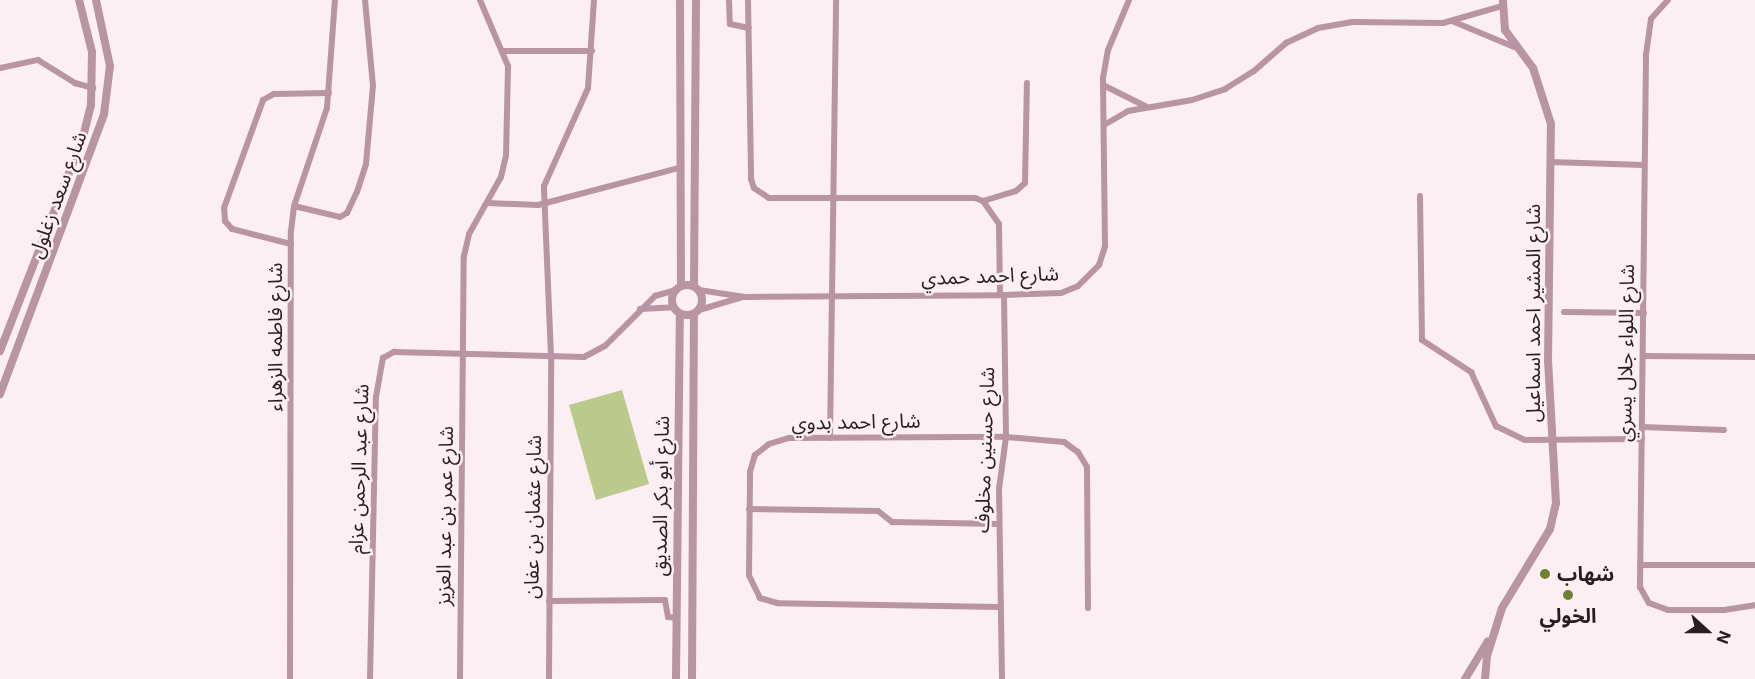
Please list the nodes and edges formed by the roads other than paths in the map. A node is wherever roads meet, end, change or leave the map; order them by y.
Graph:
1 (79, 0) edge
2 (96, 0) edge
3 (334, 0) edge
4 (365, 0) edge
5 (480, 0) edge
6 (594, 0) edge
7 (680, 0) edge
8 (696, 0) edge
9 (729, 0) edge
10 (748, 0) edge
11 (836, 0) edge
12 (1129, 0) edge
13 (1668, 0) edge
14 (1502, 3) edge
15 (1451, 21) junction
16 (749, 28) junction
17 (1517, 48) junction
18 (504, 51) junction
19 (592, 51) junction
20 (0, 68) edge
21 (1028, 83) dead end
22 (1103, 86) junction
23 (93, 88) junction
24 (329, 93) junction
25 (1146, 106) junction
26 (1104, 125) junction
27 (1550, 162) junction
28 (1644, 165) junction
29 (679, 168) junction
30 (1420, 196) dead end
31 (835, 197) junction
32 (984, 201) junction
33 (487, 203) junction
34 (545, 204) junction
35 (294, 206) junction
36 (291, 244) junction
37 (678, 288) junction
38 (697, 288) junction
39 (833, 295) junction
40 (1002, 295) junction
41 (744, 297) junction
42 (674, 307) junction
43 (640, 309) junction
44 (696, 312) junction
45 (1564, 312) dead end
46 (1644, 313) junction
47 (680, 314) junction
48 (0, 351) edge
49 (463, 353) junction
50 (551, 356) junction
51 (1643, 356) junction
52 (1755, 357) edge
53 (0, 394) edge
54 (1642, 427) junction
55 (1724, 430) dead end
56 (1006, 437) junction
57 (830, 438) junction
58 (1642, 439) junction
59 (1551, 440) junction
60 (749, 509) junction
61 (999, 524) junction
62 (1640, 565) junction
63 (1755, 565) edge
64 (549, 601) junction
65 (1755, 605) edge
66 (999, 607) junction
67 (1088, 608) dead end
68 (676, 618) junction
69 (1496, 623) junction
70 (290, 679) edge
71 (370, 679) edge
72 (460, 679) edge
73 (549, 679) edge
74 (676, 679) edge
75 (692, 679) edge
76 (1002, 679) edge
77 (1465, 679) edge
78 (1485, 679) edge

1 - 23 street, شارع سعد زغلول
2 - 53 street, شارع سعد زغلول
3 - 24 street, شارع فاطمه الزهراء
4 - 35 street
5 - 18 street, شارع عمر بن عبد العزيز
6 - 19 street, شارع عثمان بن عفان
7 - 29 street
8 - 38 street
9 - 16 street
10 - 16 street
11 - 31 street
12 - 22 street, شارع احمد حمدي
13 - 28 street, شارع اللواء جلال يسري
14 - 15 street
14 - 17 street, شارع المشير احمد اسماعيل
15 - 17 street
15 - 25 street
16 - 31 street
17 - 27 street, شارع المشير احمد اسماعيل
18 - 19 street
18 - 33 street, شارع عمر بن عبد العزيز
19 - 34 street, شارع عثمان بن عفان
20 - 23 street
21 - 32 street
22 - 25 street
22 - 26 street, شارع احمد حمدي
23 - 48 street, شارع سعد زغلول
24 - 35 street, شارع فاطمه الزهراء
24 - 36 street
25 - 26 street
26 - 40 street, شارع احمد حمدي
27 - 28 street
27 - 59 street, شارع المشير احمد اسماعيل
28 - 46 street, شارع اللواء جلال يسري
29 - 34 street
29 - 37 street
30 - 59 street
31 - 32 street
31 - 39 street
32 - 40 street, شارع حسنين مخلوف
33 - 34 street
33 - 49 street, شارع عمر بن عبد العزيز
34 - 50 street, شارع عثمان بن عفان
35 - 36 street, شارع فاطمه الزهراء
36 - 70 street, شارع فاطمه الزهراء
37 - 38 street
37 - 42 street
37 - 43 street, شارع عبد الرحمن عزام
38 - 41 street, شارع احمد حمدي
38 - 44 street
39 - 40 street, شارع احمد حمدي
39 - 41 street, شارع احمد حمدي
39 - 57 street
40 - 56 street, شارع حسنين مخلوف
41 - 44 street, شارع احمد حمدي
42 - 43 street
42 - 47 street
43 - 50 street, شارع عبد الرحمن عزام
44 - 47 street
44 - 75 street, شارع أبو بكر الصديق
45 - 46 street
46 - 51 street, شارع اللواء جلال يسري
47 - 68 street, شارع أبو بكر الصديق
49 - 50 street, شارع عبد الرحمن عزام
49 - 71 street, شارع عبد الرحمن عزام
49 - 72 street, شارع عمر بن عبد العزيز
50 - 64 street, شارع عثمان بن عفان
51 - 52 street
51 - 54 street, شارع اللواء جلال يسري
54 - 55 street
54 - 58 street, شارع اللواء جلال يسري
56 - 57 street, شارع احمد بدوي
56 - 61 street, شارع حسنين مخلوف
56 - 67 street, شارع احمد بدوي
57 - 60 street, شارع احمد بدوي
58 - 59 street
58 - 62 street, شارع اللواء جلال يسري
59 - 69 street, شارع المشير احمد اسماعيل
60 - 61 street
60 - 66 street, شارع احمد بدوي
61 - 66 street, شارع حسنين مخلوف
62 - 63 street
62 - 65 street, شارع اللواء جلال يسري
64 - 68 street
64 - 73 street, شارع عثمان بن عفان
66 - 76 street, شارع حسنين مخلوف
68 - 74 street, شارع أبو بكر الصديق
69 - 77 street, شارع المشير احمد اسماعيل
69 - 78 street, شارع المشير احمد اسماعيل

